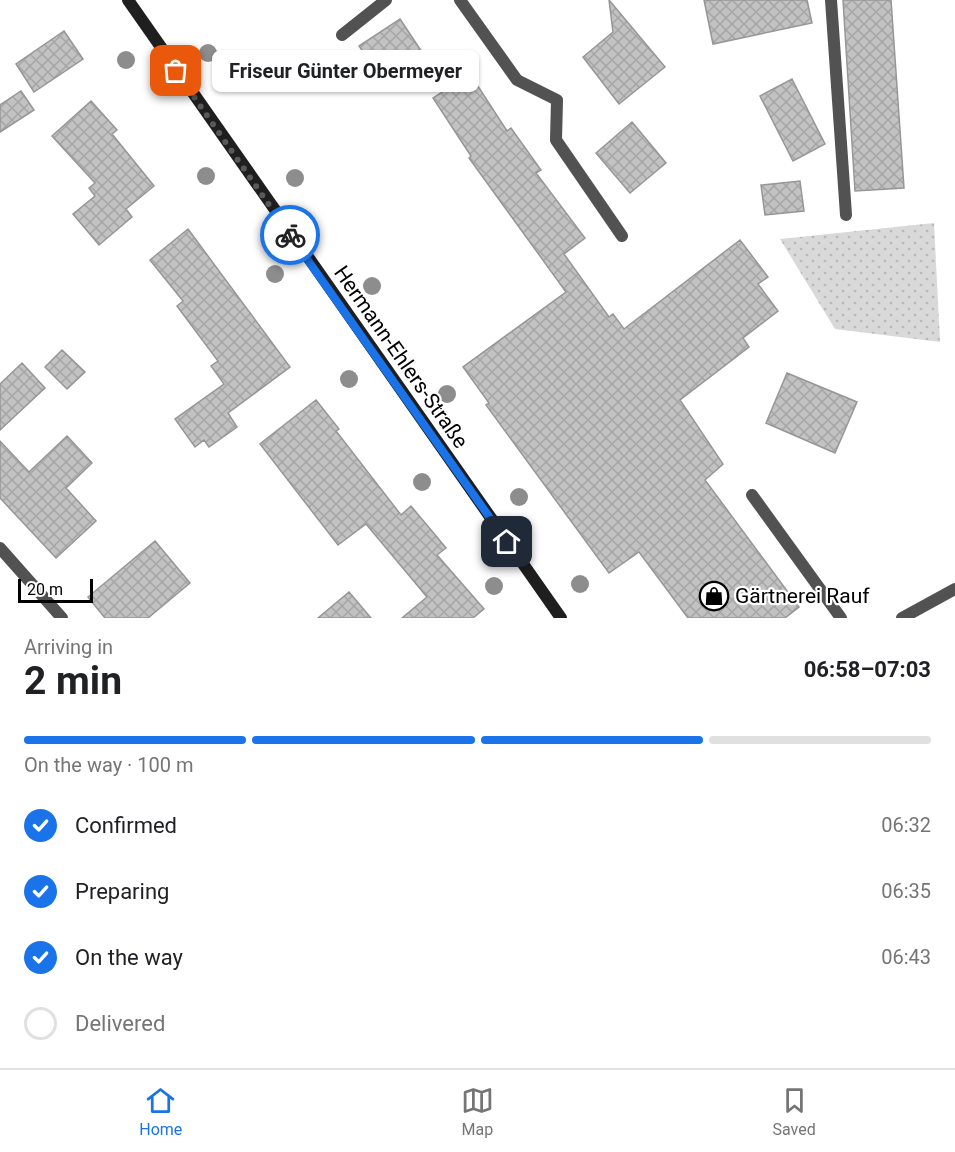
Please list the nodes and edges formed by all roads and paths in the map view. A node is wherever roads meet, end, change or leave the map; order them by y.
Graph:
1 (128, 0) edge
2 (386, 0) edge
3 (460, 0) edge
4 (831, 0) edge
5 (342, 35) dead end
6 (846, 215) dead end
7 (622, 236) dead end
8 (752, 495) dead end
9 (0, 548) edge
10 (955, 589) edge
11 (62, 618) edge
12 (561, 618) edge
13 (841, 618) edge
14 (902, 618) edge

1 - 12 street, Hermann-Ehlers-Straße
2 - 5 street
3 - 7 street
4 - 6 street
8 - 13 street
9 - 11 street
10 - 14 street

